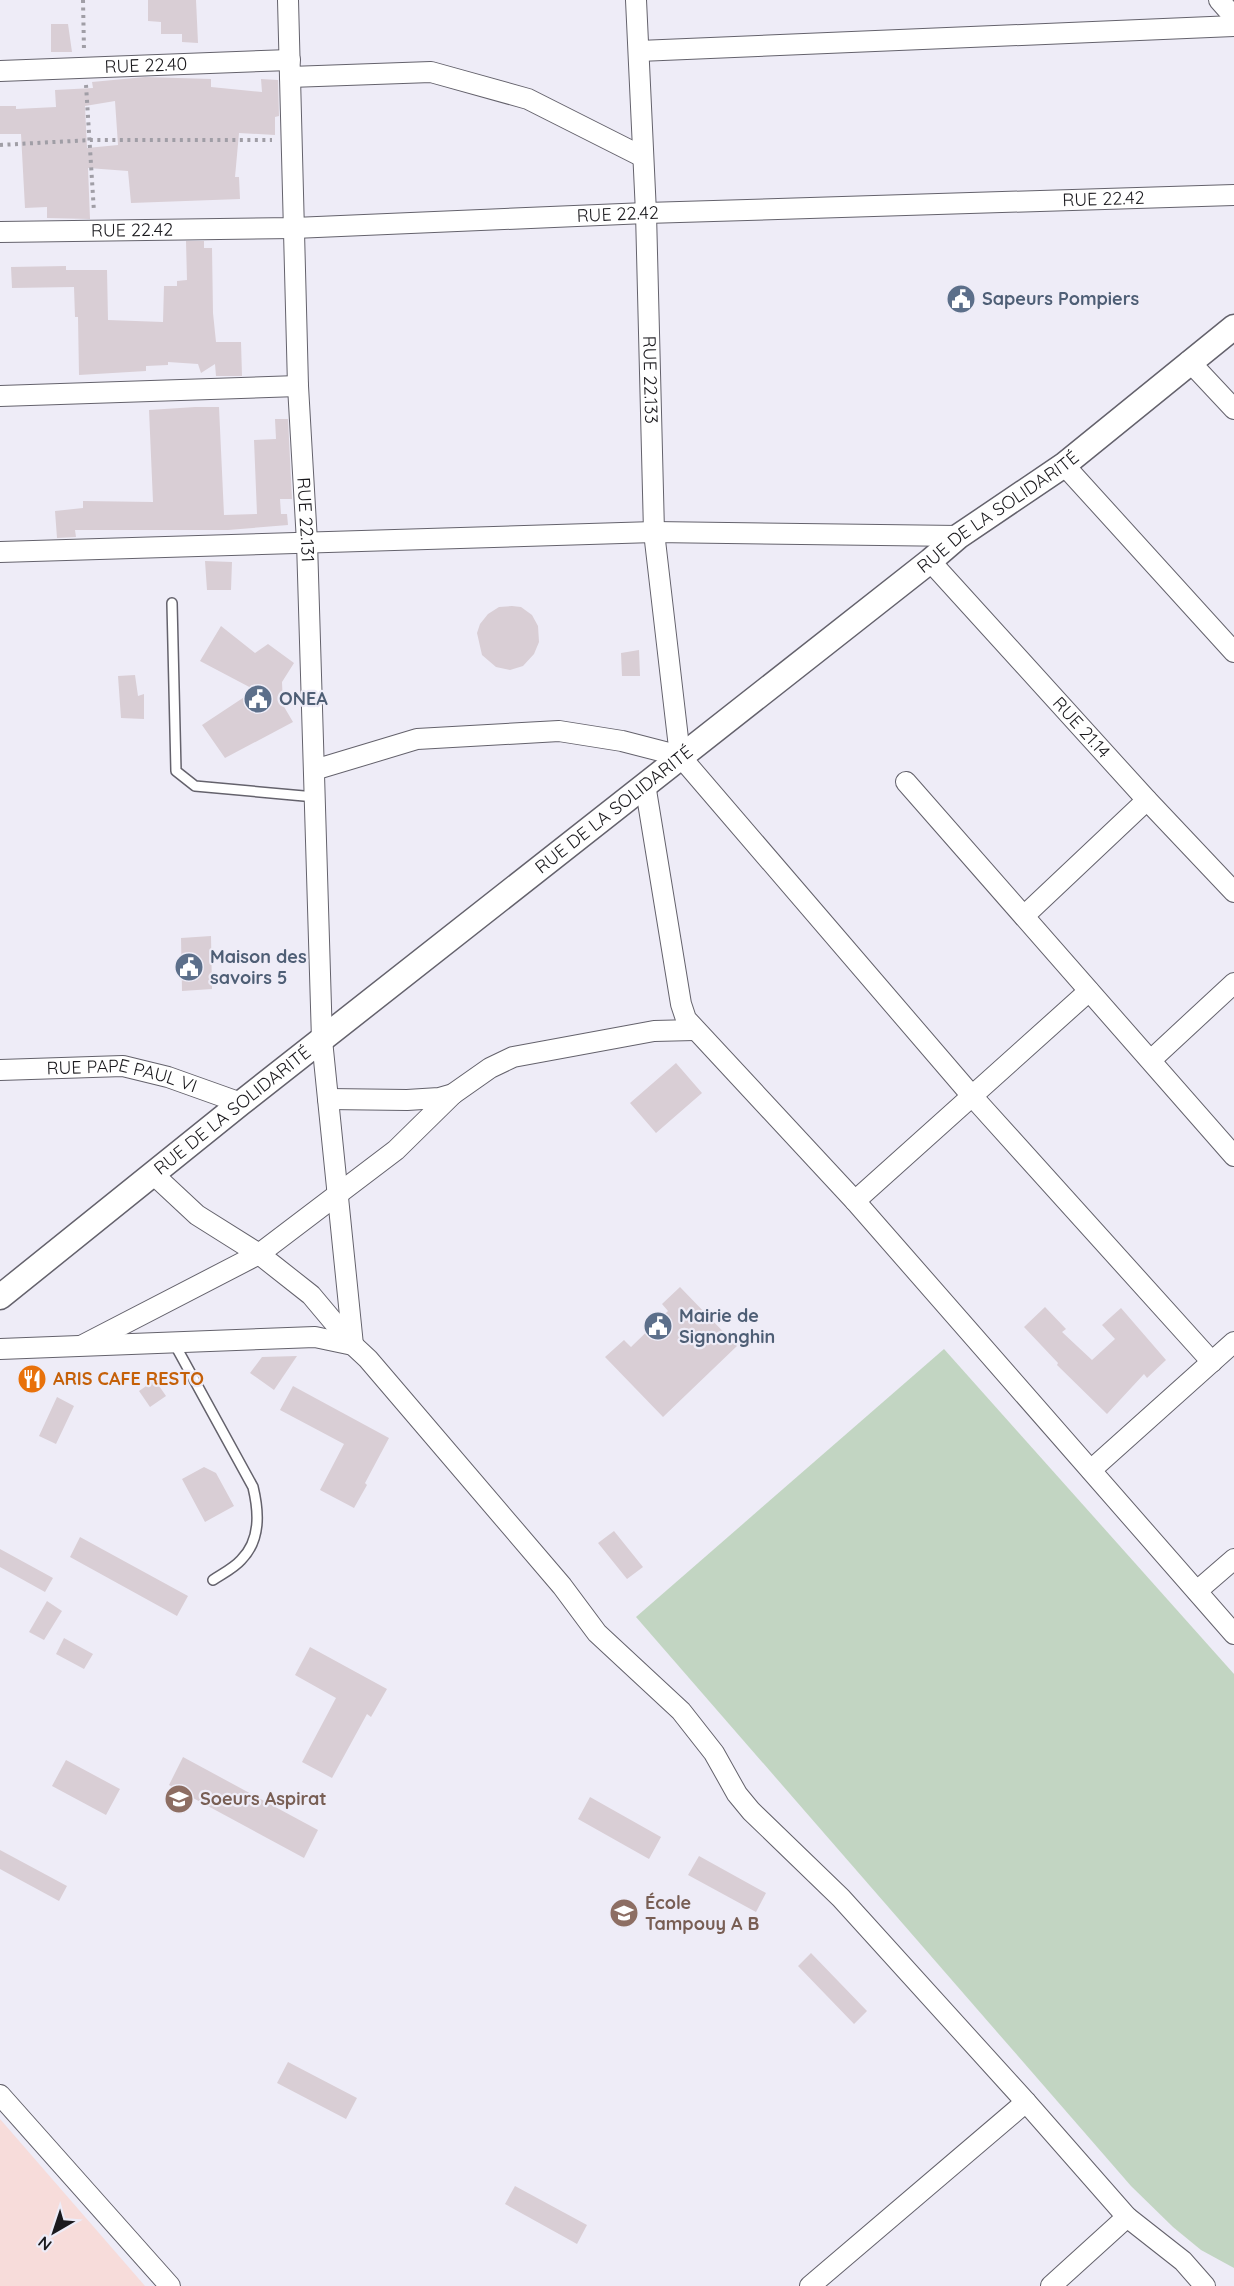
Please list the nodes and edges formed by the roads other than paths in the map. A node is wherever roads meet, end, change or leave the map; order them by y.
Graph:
1 (288, 0) edge
2 (636, 0) edge
3 (1219, 0) edge
4 (1234, 17) edge
5 (1234, 26) edge
6 (639, 51) junction
7 (290, 69) junction
8 (0, 71) edge
9 (643, 157) junction
10 (1234, 195) edge
11 (646, 213) junction
12 (294, 228) junction
13 (0, 232) edge
14 (1234, 327) edge
15 (1189, 361) junction
16 (298, 386) junction
17 (0, 396) edge
18 (1234, 409) edge
19 (1064, 465) junction
20 (654, 532) junction
21 (959, 536) junction
22 (307, 542) junction
23 (0, 552) edge
24 (930, 561) junction
25 (172, 603) dead end
26 (1234, 652) edge
27 (680, 756) junction
28 (314, 770) junction
29 (906, 782) dead end
30 (645, 784) junction
31 (315, 797) junction
32 (1147, 800) junction
33 (1230, 879) edge
34 (1024, 916) junction
35 (1234, 983) edge
36 (1089, 991) junction
37 (694, 1030) junction
38 (322, 1040) junction
39 (1151, 1060) junction
40 (0, 1070) edge
41 (453, 1094) junction
42 (972, 1096) junction
43 (328, 1099) junction
44 (241, 1103) junction
45 (1234, 1156) edge
46 (153, 1174) junction
47 (338, 1194) junction
48 (855, 1201) junction
49 (259, 1254) junction
50 (0, 1297) edge
51 (1234, 1342) edge
52 (174, 1343) junction
53 (353, 1345) junction
54 (83, 1346) junction
55 (0, 1349) edge
56 (1212, 1362) junction
57 (1091, 1470) junction
58 (1234, 1559) edge
59 (213, 1580) dead end
60 (1197, 1591) junction
61 (1234, 1634) edge
62 (0, 2095) edge
63 (1026, 2102) junction
64 (1127, 2217) junction
65 (1183, 2261) junction
66 (170, 2286) edge
67 (810, 2286) edge
68 (1051, 2286) edge
69 (1205, 2286) edge
70 (1223, 2286) edge

1 - 7 street, RUE 22.131
2 - 6 street, RUE 22.133
3 - 4 street
5 - 6 street
6 - 9 street, RUE 22.133
7 - 8 street, RUE 22.40
7 - 9 street, RUE 22.40
7 - 12 street, RUE 22.131
9 - 11 street, RUE 22.133
10 - 11 street, RUE 22.42
11 - 12 street, RUE 22.42
11 - 20 street, RUE 22.133
12 - 13 street, RUE 22.42
12 - 16 street, RUE 22.131
14 - 15 street, RUE DE LA SOLIDARITÉ
15 - 18 street
15 - 19 street, RUE DE LA SOLIDARITÉ
16 - 17 street
16 - 22 street, RUE 22.131
19 - 21 street, RUE DE LA SOLIDARITÉ
19 - 26 street
20 - 21 street
20 - 22 street
20 - 27 street, RUE 22.133
21 - 24 street, RUE DE LA SOLIDARITÉ
22 - 23 street
22 - 28 street, RUE 22.131
24 - 27 street, RUE DE LA SOLIDARITÉ
24 - 32 street, RUE 21.14
25 - 31 lane
27 - 28 street
27 - 30 street, RUE DE LA SOLIDARITÉ
27 - 42 street
28 - 31 street, RUE 22.131
29 - 34 street
30 - 37 street
30 - 38 street, RUE DE LA SOLIDARITÉ
31 - 38 street, RUE 22.131
32 - 33 street, RUE 21.14
32 - 34 street
34 - 36 street
35 - 39 street
36 - 39 street
36 - 42 street
37 - 41 street
37 - 48 street
38 - 43 street, RUE 22.131
38 - 44 street, RUE DE LA SOLIDARITÉ
39 - 45 street
40 - 44 street, RUE PAPE PAUL VI
41 - 43 street
41 - 47 street
42 - 48 street
42 - 56 street
43 - 47 street, RUE 22.131
44 - 46 street, RUE DE LA SOLIDARITÉ
46 - 49 street
46 - 50 street, RUE DE LA SOLIDARITÉ
47 - 49 street
47 - 53 street, RUE 22.131
48 - 57 street
49 - 53 street
49 - 54 street
51 - 56 street
52 - 53 street
52 - 54 street
52 - 59 lane
53 - 63 street
54 - 55 street
56 - 57 street
57 - 60 street
58 - 60 street
60 - 61 street
62 - 66 street
63 - 64 street
63 - 67 street
64 - 65 street
64 - 68 street
65 - 69 street
65 - 70 street

